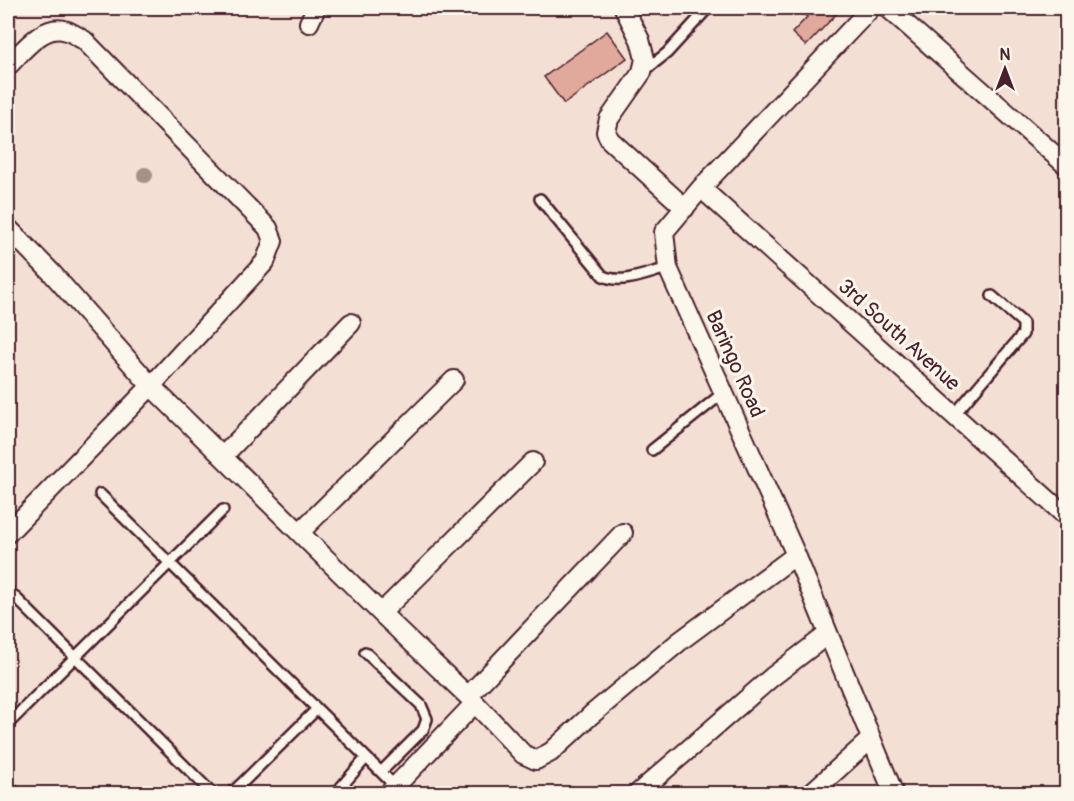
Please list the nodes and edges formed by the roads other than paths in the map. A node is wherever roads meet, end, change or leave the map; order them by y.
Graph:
1 (624, 8) edge
2 (708, 8) edge
3 (871, 8) edge
4 (888, 8) edge
5 (8, 66) edge
6 (642, 72) junction
7 (1066, 165) edge
8 (701, 188) junction
9 (540, 199) dead end
10 (685, 208) junction
11 (8, 228) edge
12 (668, 268) junction
13 (992, 296) dead end
14 (351, 323) dead end
15 (454, 380) dead end
16 (151, 386) junction
17 (723, 393) junction
18 (954, 415) junction
19 (652, 450) dead end
20 (223, 456) junction
21 (533, 462) dead end
22 (100, 494) dead end
23 (223, 510) dead end
24 (1066, 516) edge
25 (300, 532) junction
26 (8, 533) edge
27 (623, 533) dead end
28 (796, 555) junction
29 (169, 564) junction
30 (10, 592) dead end
31 (381, 613) junction
32 (828, 634) junction
33 (365, 652) dead end
34 (74, 656) junction
35 (472, 700) junction
36 (317, 709) junction
37 (8, 724) edge
38 (871, 739) junction
39 (366, 758) junction
40 (381, 772) junction
41 (8, 785) edge
42 (391, 790) edge
43 (16, 794) edge
44 (213, 794) edge
45 (231, 794) edge
46 (335, 794) edge
47 (637, 794) edge
48 (810, 794) edge
49 (894, 794) edge

1 - 6 street
2 - 6 lane
3 - 8 street, Baringo Road
4 - 7 street
5 - 16 street
6 - 10 street
8 - 10 street, Baringo Road
8 - 18 street, 3rd South Avenue
9 - 12 lane
10 - 12 street, Baringo Road
11 - 16 street
12 - 17 street, Baringo Road
13 - 18 lane
14 - 20 street
15 - 25 street
16 - 20 street
16 - 26 street
17 - 19 lane
17 - 28 street, Baringo Road
18 - 24 street, 3rd South Avenue
20 - 25 street
21 - 31 street
22 - 29 lane
23 - 29 lane
25 - 31 street
27 - 35 street
28 - 32 street, Baringo Road
28 - 35 street
29 - 34 lane
29 - 36 lane
30 - 34 lane
31 - 35 street
32 - 38 street, Baringo Road
32 - 47 street
33 - 40 lane
34 - 37 lane
34 - 44 lane
35 - 42 street
36 - 39 lane
36 - 45 lane
38 - 48 street
38 - 49 street, Baringo Road
39 - 40 lane
39 - 46 lane
40 - 42 lane
41 - 43 lane

